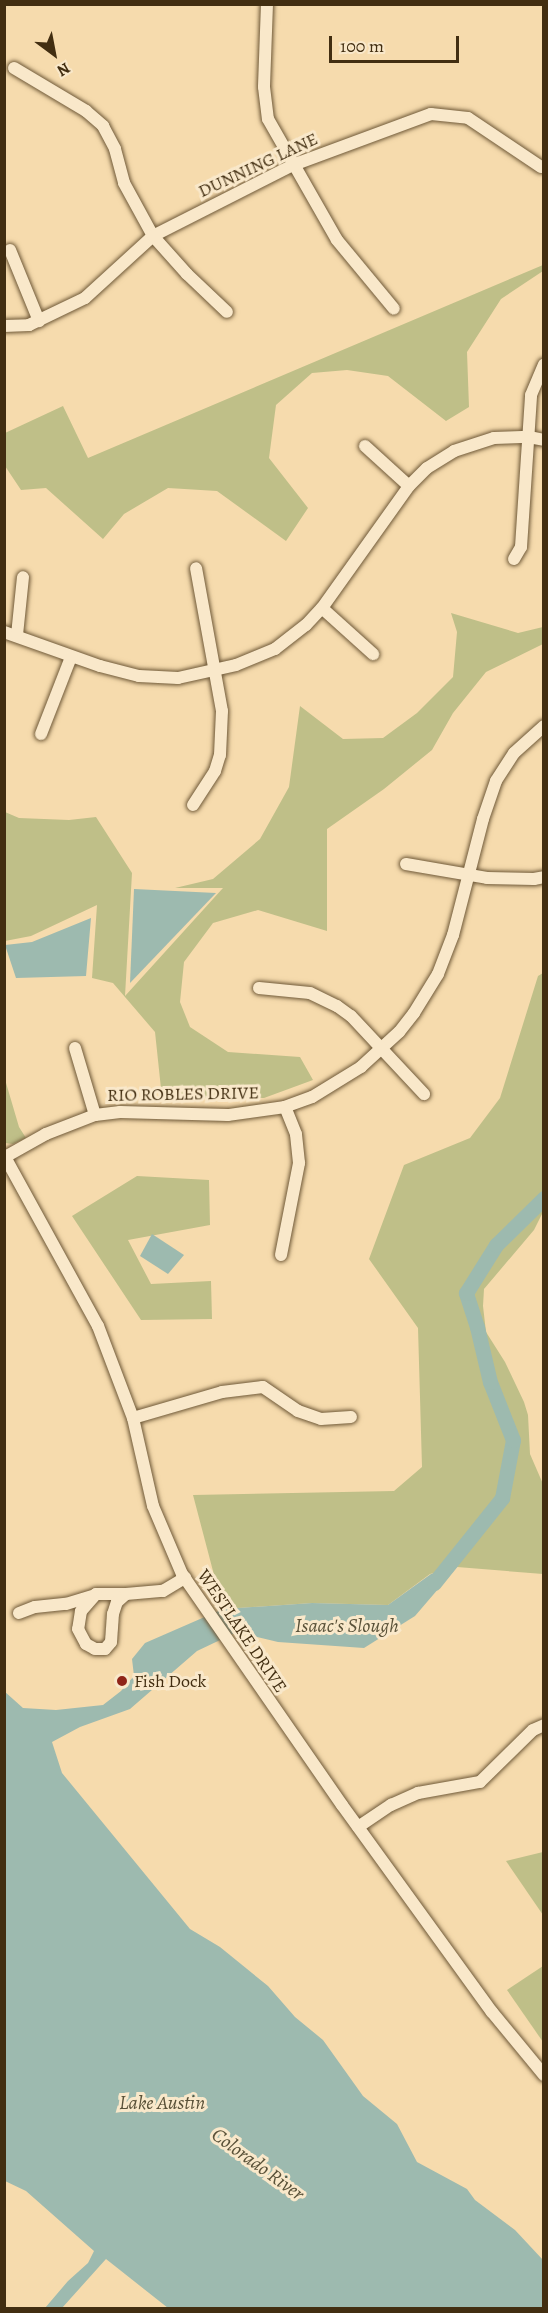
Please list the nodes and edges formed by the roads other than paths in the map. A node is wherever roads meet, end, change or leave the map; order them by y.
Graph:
1 (267, 4) edge
2 (14, 68) dead end
3 (293, 165) junction
4 (541, 167) dead end
5 (153, 236) junction
6 (10, 250) dead end
7 (394, 309) dead end
8 (227, 312) dead end
9 (39, 321) junction
10 (4, 326) edge
11 (543, 365) edge
12 (529, 437) junction
13 (543, 440) edge
14 (365, 446) dead end
15 (409, 486) junction
16 (514, 558) dead end
17 (196, 568) dead end
18 (23, 577) dead end
19 (322, 608) junction
20 (4, 632) edge
21 (17, 635) junction
22 (373, 654) dead end
23 (71, 657) junction
24 (215, 670) junction
25 (543, 726) edge
26 (41, 734) dead end
27 (193, 805) dead end
28 (406, 864) dead end
29 (468, 876) junction
30 (543, 877) edge
31 (259, 988) dead end
32 (75, 1047) dead end
33 (382, 1049) junction
34 (424, 1094) dead end
35 (285, 1107) junction
36 (95, 1114) junction
37 (4, 1157) edge
38 (281, 1255) dead end
39 (351, 1417) dead end
40 (133, 1418) junction
41 (185, 1578) junction
42 (96, 1594) junction
43 (126, 1594) junction
44 (19, 1613) dead end
45 (543, 1725) edge
46 (358, 1827) junction
47 (543, 2075) edge

1 - 3 street
2 - 5 street
3 - 4 street, DUNNING LANE
3 - 5 street, DUNNING LANE
3 - 7 street
5 - 8 street
5 - 9 street, DUNNING LANE
6 - 9 street
9 - 10 street, DUNNING LANE
11 - 12 street
12 - 13 street
12 - 15 street
12 - 16 street
14 - 15 street
15 - 19 street
17 - 24 street
18 - 21 street
19 - 22 street
19 - 24 street
20 - 21 street
21 - 23 street
23 - 24 street
23 - 26 street
24 - 27 street
25 - 29 street, RIO ROBLES DRIVE
28 - 29 street
29 - 30 street
29 - 33 street, RIO ROBLES DRIVE
31 - 33 street
32 - 36 street
33 - 34 street
33 - 35 street, RIO ROBLES DRIVE
35 - 36 street, RIO ROBLES DRIVE
35 - 38 street
36 - 37 street, RIO ROBLES DRIVE
37 - 40 street, WESTLAKE DRIVE
39 - 40 street
40 - 41 street, WESTLAKE DRIVE
41 - 43 street
41 - 46 street, WESTLAKE DRIVE
42 - 43 street
42 - 43 street
42 - 44 street
45 - 46 street
46 - 47 street, WESTLAKE DRIVE

